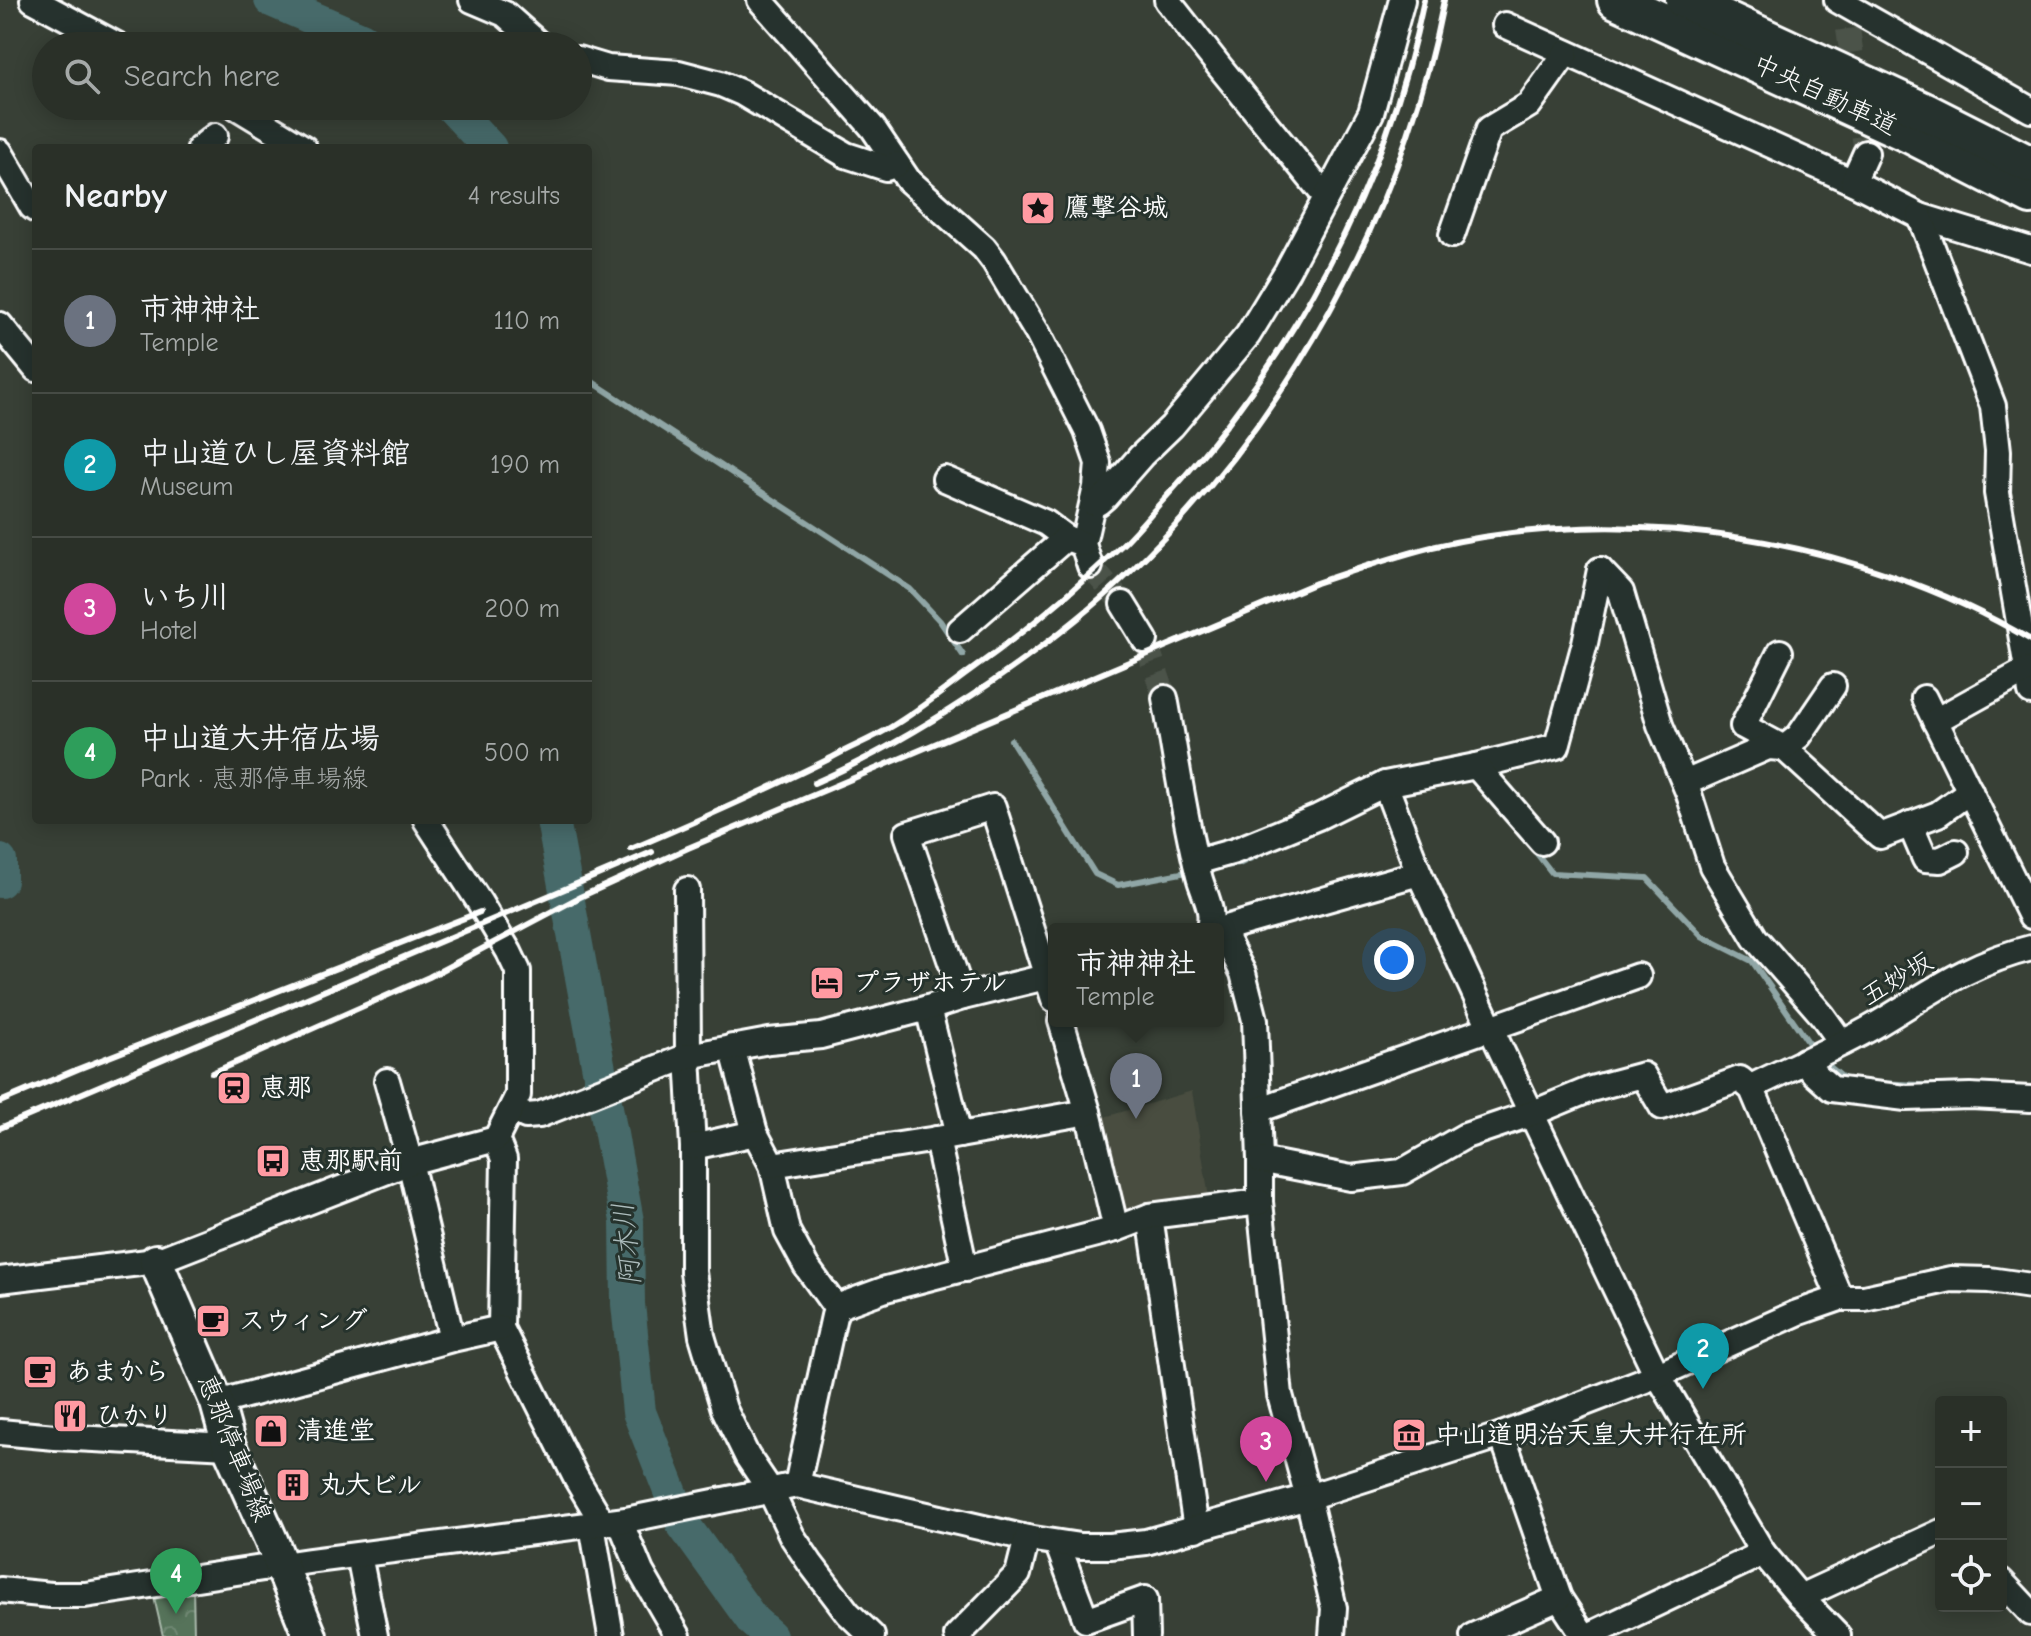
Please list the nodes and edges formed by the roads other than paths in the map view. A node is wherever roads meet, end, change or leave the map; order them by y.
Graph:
1 (33, 0) edge
2 (472, 0) edge
3 (760, 0) edge
4 (1167, 0) edge
5 (1402, 0) edge
6 (1616, 0) edge
7 (1684, 0) edge
8 (1848, 9) edge
9 (1505, 25) dead end
10 (93, 32) edge
11 (525, 32) edge
12 (1566, 53) junction
13 (592, 63) edge
14 (2031, 110) edge
15 (258, 120) edge
16 (297, 144) edge
17 (0, 152) edge
18 (1866, 153) tunnel mouth
19 (897, 164) junction
20 (2031, 165) edge
21 (1853, 182) junction
22 (1325, 196) junction
23 (2031, 196) edge
24 (32, 207) edge
25 (1920, 216) junction
26 (1452, 235) dead end
27 (2031, 250) edge
28 (0, 325) edge
29 (32, 364) edge
30 (945, 479) dead end
31 (1093, 503) junction
32 (1079, 549) junction
33 (2021, 576) edge
34 (1123, 604) tunnel mouth
35 (960, 630) dead end
36 (1145, 640) tunnel mouth
37 (1780, 652) dead end
38 (2029, 681) edge
39 (1833, 686) dead end
40 (1165, 698) tunnel mouth
41 (1924, 698) dead end
42 (1935, 721) junction
43 (1784, 748) junction
44 (1476, 766) junction
45 (1685, 783) junction
46 (1385, 784) junction
47 (1970, 791) junction
48 (429, 824) edge
49 (1910, 824) junction
50 (1542, 842) dead end
51 (1956, 852) dead end
52 (1198, 870) junction
53 (1419, 873) junction
54 (687, 890) dead end
55 (2031, 916) edge
56 (1210, 923) edge
57 (1224, 927) edge
58 (1224, 942) edge
59 (2031, 948) edge
60 (1048, 972) edge
61 (1638, 976) dead end
62 (1048, 985) edge
63 (963, 997) junction
64 (928, 1008) junction
65 (1063, 1027) edge
66 (1490, 1027) junction
67 (1842, 1043) junction
68 (732, 1047) junction
69 (688, 1056) junction
70 (1804, 1061) junction
71 (387, 1081) dead end
72 (1752, 1089) junction
73 (2031, 1099) edge
74 (512, 1109) junction
75 (1258, 1110) junction
76 (1088, 1112) junction
77 (1533, 1113) junction
78 (755, 1133) junction
79 (948, 1137) junction
80 (496, 1139) junction
81 (693, 1147) junction
82 (1260, 1160) junction
83 (410, 1162) junction
84 (772, 1165) junction
85 (1260, 1202) junction
86 (1150, 1216) junction
87 (1116, 1229) junction
88 (156, 1261) junction
89 (965, 1269) junction
90 (0, 1280) edge
91 (2031, 1286) edge
92 (1840, 1298) junction
93 (837, 1309) junction
94 (501, 1328) junction
95 (452, 1339) junction
96 (1658, 1375) junction
97 (217, 1403) junction
98 (0, 1432) edge
99 (1502, 1435) junction
100 (229, 1446) junction
101 (797, 1485) junction
102 (770, 1490) junction
103 (1308, 1497) junction
104 (623, 1520) junction
105 (592, 1525) junction
106 (1196, 1529) junction
107 (1935, 1535) edge
108 (1027, 1538) junction
109 (1057, 1543) junction
110 (1763, 1553) junction
111 (359, 1555) junction
112 (281, 1565) junction
113 (2007, 1587) edge
114 (0, 1590) edge
115 (1800, 1597) junction
116 (1559, 1598) junction
117 (2031, 1613) edge
118 (1476, 1635) edge
119 (310, 1636) edge
120 (375, 1636) edge
121 (611, 1636) edge
122 (678, 1636) edge
123 (872, 1636) edge
124 (957, 1636) edge
125 (1146, 1636) edge
126 (1332, 1636) edge
127 (1586, 1636) edge
128 (1838, 1636) edge

1 - 10 street
2 - 11 street
3 - 19 street
4 - 22 street
5 - 22 street
6 - 23 highway, 中央自動車道
7 - 20 highway, 中央自動車道
8 - 14 street
9 - 12 street
12 - 21 street
12 - 26 street
13 - 19 street
15 - 16 street
17 - 24 street
18 - 21 street
19 - 31 street
21 - 25 street
22 - 31 street
25 - 27 street
25 - 33 street
28 - 29 street
30 - 32 street
31 - 32 street
32 - 35 street
33 - 38 street
34 - 36 street
37 - 43 street
38 - 42 street
39 - 43 street
40 - 52 street
41 - 42 street
42 - 47 street
43 - 45 street
43 - 49 street
44 - 45 street
44 - 46 street
44 - 50 street
45 - 67 street
46 - 52 street
46 - 53 street
47 - 49 street
47 - 55 street
48 - 74 street
49 - 51 street
52 - 56 street
53 - 57 street
53 - 66 street
54 - 69 street
58 - 75 street
59 - 67 street, 五妙坂
60 - 63 street
61 - 66 street
62 - 63 street
63 - 64 street
64 - 68 street
64 - 79 street
65 - 76 street
66 - 75 street
66 - 77 street
67 - 70 street, 五妙坂
68 - 69 street
68 - 78 street
69 - 74 street
69 - 81 street
70 - 72 street, 五妙坂
70 - 73 street
71 - 83 street
72 - 77 street
72 - 92 street
74 - 80 street
75 - 82 street
76 - 79 street
76 - 87 street
77 - 82 street
77 - 96 street
78 - 81 street
78 - 84 street
79 - 84 street
79 - 89 street
80 - 83 street
80 - 94 street
81 - 102 street
82 - 85 street
83 - 88 street
83 - 95 street
84 - 93 street
85 - 86 street
85 - 103 street
86 - 87 street
86 - 106 street
87 - 89 street
88 - 90 street
88 - 97 main road, 恵那停車場線
89 - 93 street
91 - 92 street
92 - 96 street
93 - 101 street
94 - 95 street
94 - 105 street
95 - 97 street
96 - 99 street
96 - 110 street
97 - 100 main road, 恵那停車場線
98 - 100 street
99 - 103 street
99 - 116 street
100 - 112 main road, 恵那停車場線
101 - 102 street
101 - 108 street
102 - 104 street
102 - 123 street
103 - 106 street
103 - 126 street
104 - 105 street
104 - 122 street
105 - 111 street
105 - 121 street
106 - 109 street
107 - 115 street
108 - 109 street
108 - 124 street
109 - 125 street
110 - 115 street
110 - 127 street
111 - 112 street
111 - 120 street
112 - 114 street
112 - 119 main road, 恵那停車場線
113 - 117 street
115 - 128 street
116 - 118 street
116 - 127 street

